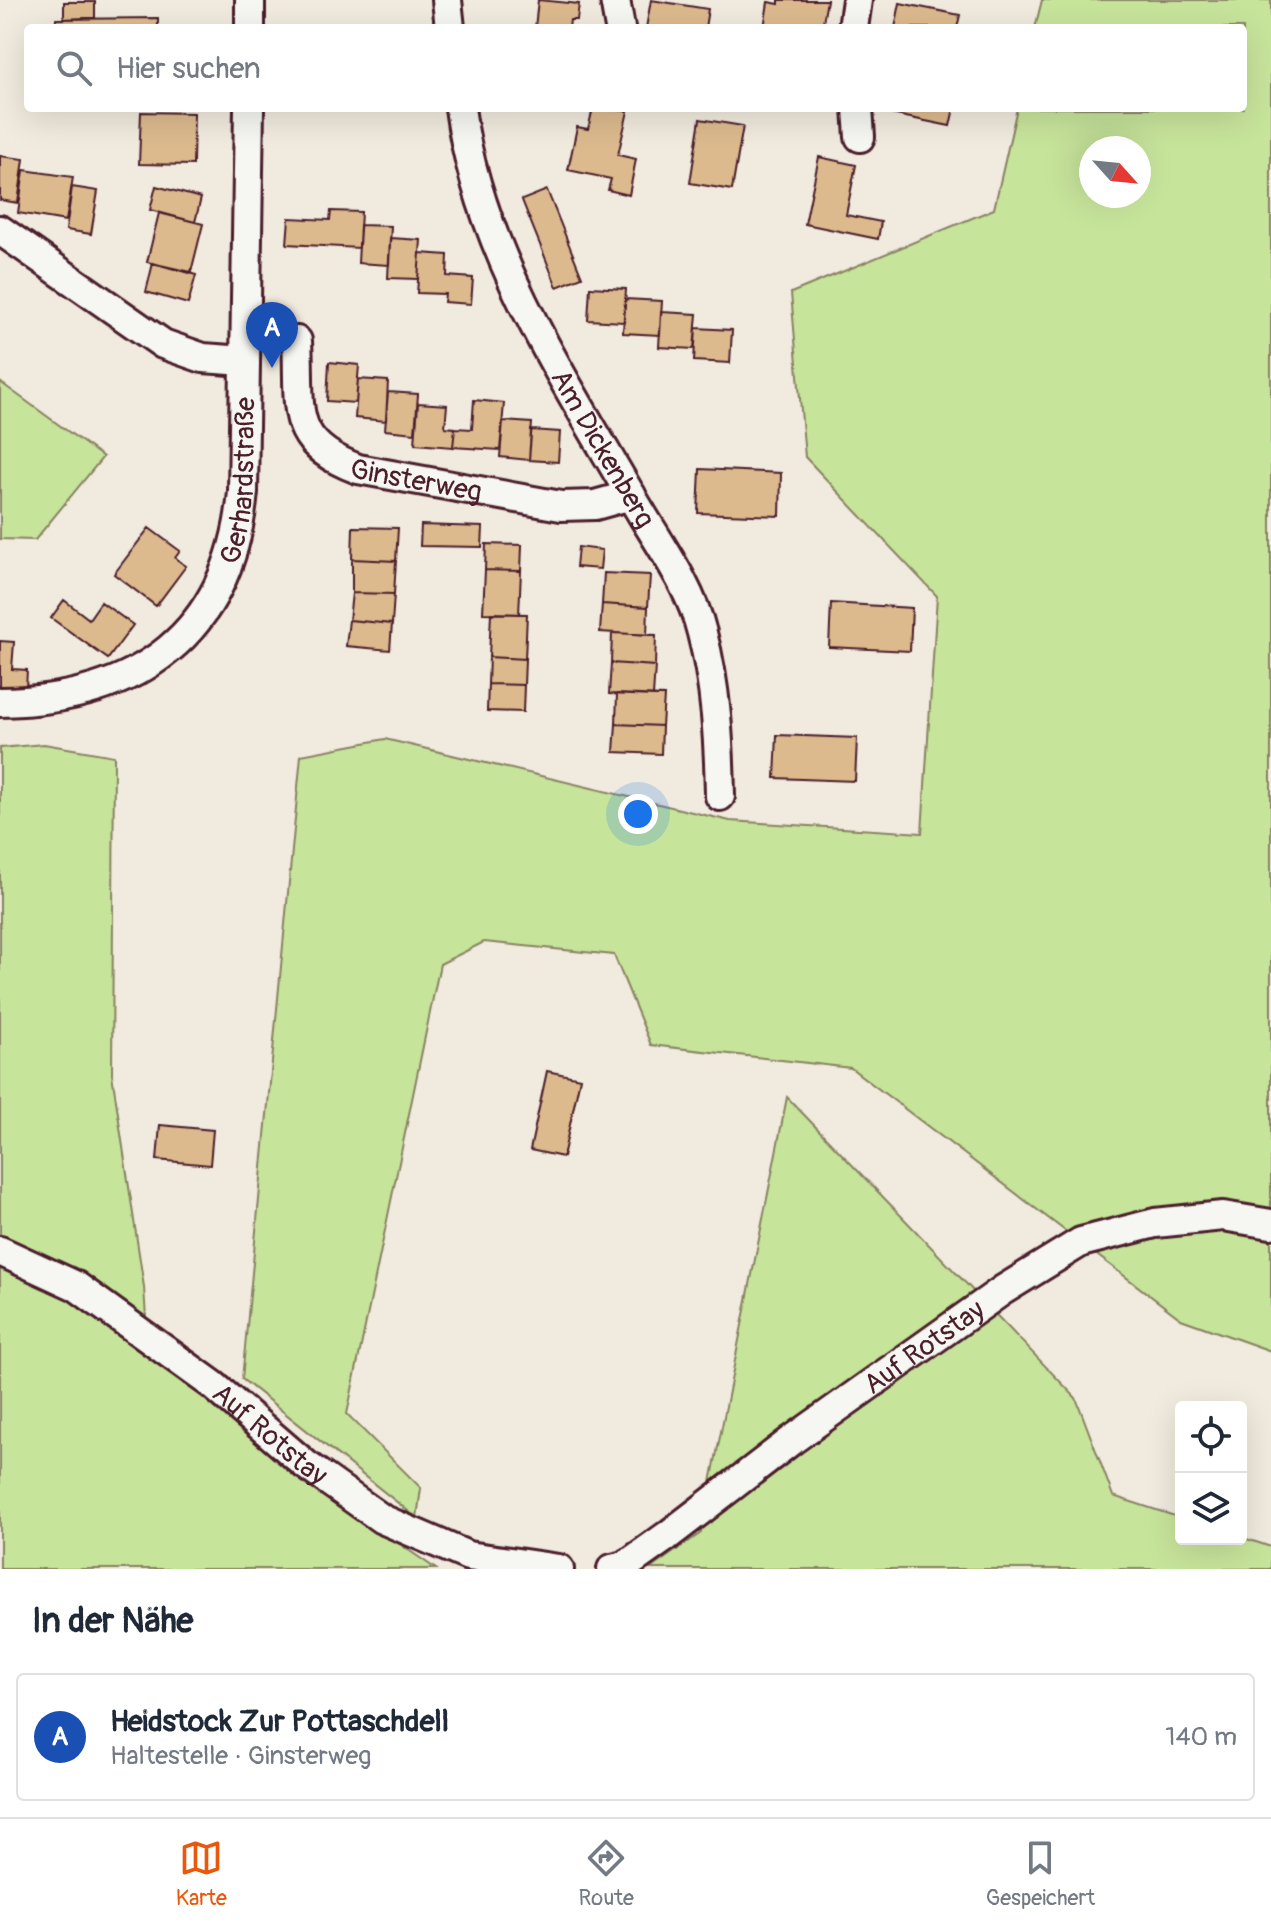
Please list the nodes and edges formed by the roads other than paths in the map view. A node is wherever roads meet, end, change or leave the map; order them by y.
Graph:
1 (250, 0) edge
2 (447, 0) edge
3 (615, 0) edge
4 (857, 0) edge
5 (250, 24) edge
6 (450, 24) edge
7 (619, 24) edge
8 (854, 24) edge
9 (249, 112) edge
10 (461, 112) edge
11 (858, 112) edge
12 (860, 137) dead end
13 (0, 230) edge
14 (297, 341) dead end
15 (245, 361) junction
16 (631, 495) junction
17 (0, 702) edge
18 (720, 796) dead end
19 (1271, 1224) edge
20 (0, 1251) edge
21 (559, 1569) edge
22 (612, 1569) edge

1 - 5 street
2 - 6 street
3 - 7 street
4 - 8 street
9 - 15 street, Gerhardstraße
10 - 16 street, Am Dickenberg
11 - 12 street
13 - 15 street
14 - 16 street, Ginsterweg
15 - 17 street, Gerhardstraße
16 - 18 street, Am Dickenberg
19 - 22 street, Auf Rotstay
20 - 21 street, Auf Rotstay

